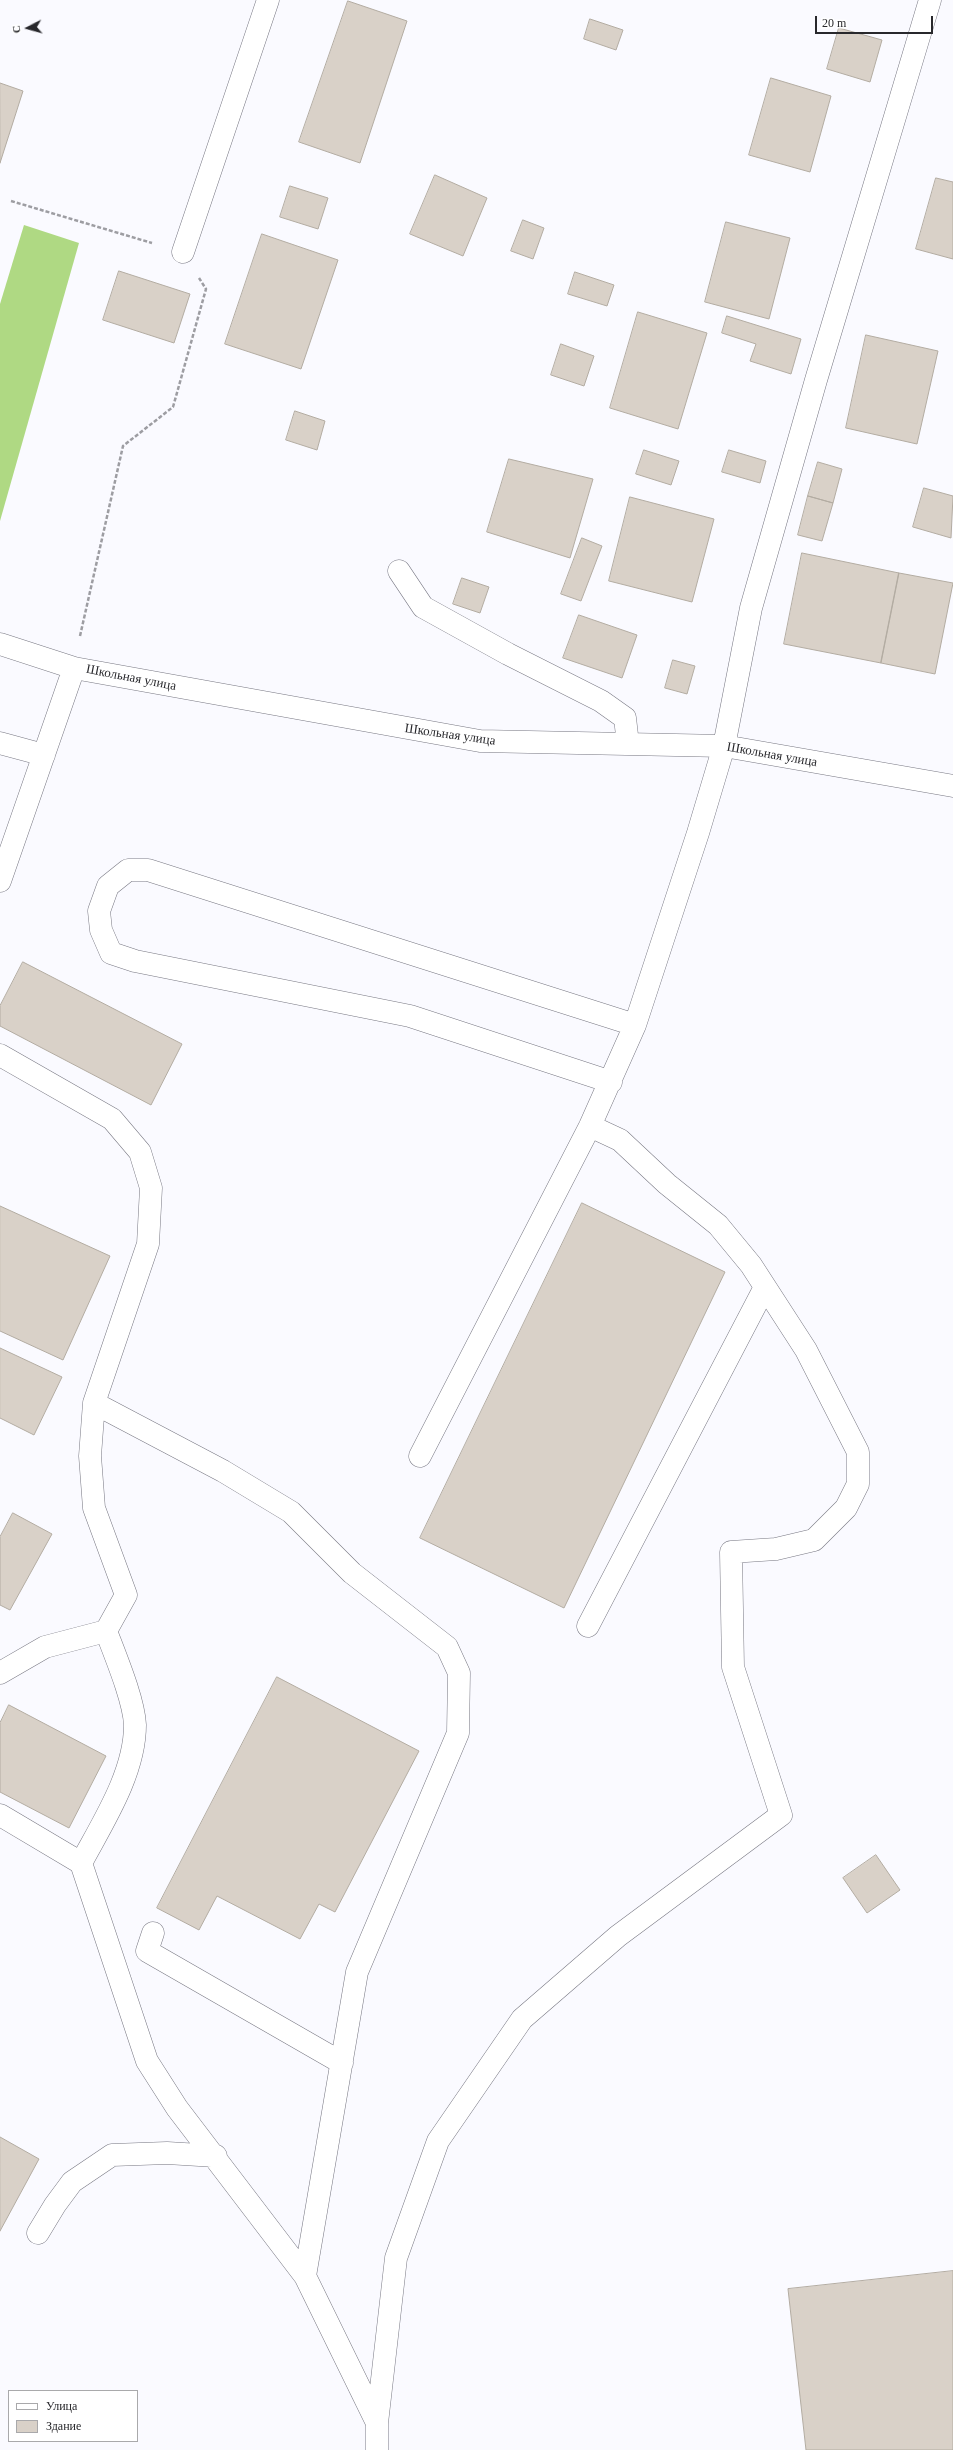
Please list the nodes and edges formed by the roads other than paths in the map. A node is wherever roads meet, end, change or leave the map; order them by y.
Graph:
1 (268, 0) edge
2 (930, 0) edge
3 (183, 252) road end
4 (399, 571) dead end
5 (0, 644) edge
6 (74, 668) junction
7 (0, 744) edge
8 (628, 744) junction
9 (724, 746) junction
10 (44, 755) junction
11 (953, 786) edge
12 (0, 881) edge
13 (635, 1025) junction
14 (0, 1054) edge
15 (611, 1082) junction
16 (590, 1126) junction
17 (765, 1287) junction
18 (94, 1403) junction
19 (420, 1456) dead end
20 (588, 1626) dead end
21 (106, 1631) junction
22 (0, 1673) edge
23 (0, 1815) edge
24 (81, 1863) junction
25 (153, 1933) dead end
26 (342, 2063) junction
27 (216, 2156) junction
28 (38, 2233) dead end
29 (305, 2276) junction
30 (377, 2423) junction
31 (376, 2450) edge

1 - 3 street
2 - 9 street
4 - 8 street
5 - 6 street, Школьная улица
6 - 8 street, Школьная улица
6 - 10 street
7 - 10 street
8 - 9 street, Школьная улица
9 - 11 street, Школьная улица
9 - 13 street
10 - 12 street
13 - 15 street
13 - 15 street
14 - 18 street
15 - 16 street
16 - 17 street
16 - 19 street
17 - 20 street
17 - 30 street
18 - 21 street
18 - 26 street
21 - 22 street
21 - 24 street
23 - 24 street
24 - 27 street
25 - 26 street
26 - 29 street
27 - 28 street
27 - 29 street
29 - 30 street
30 - 31 street

